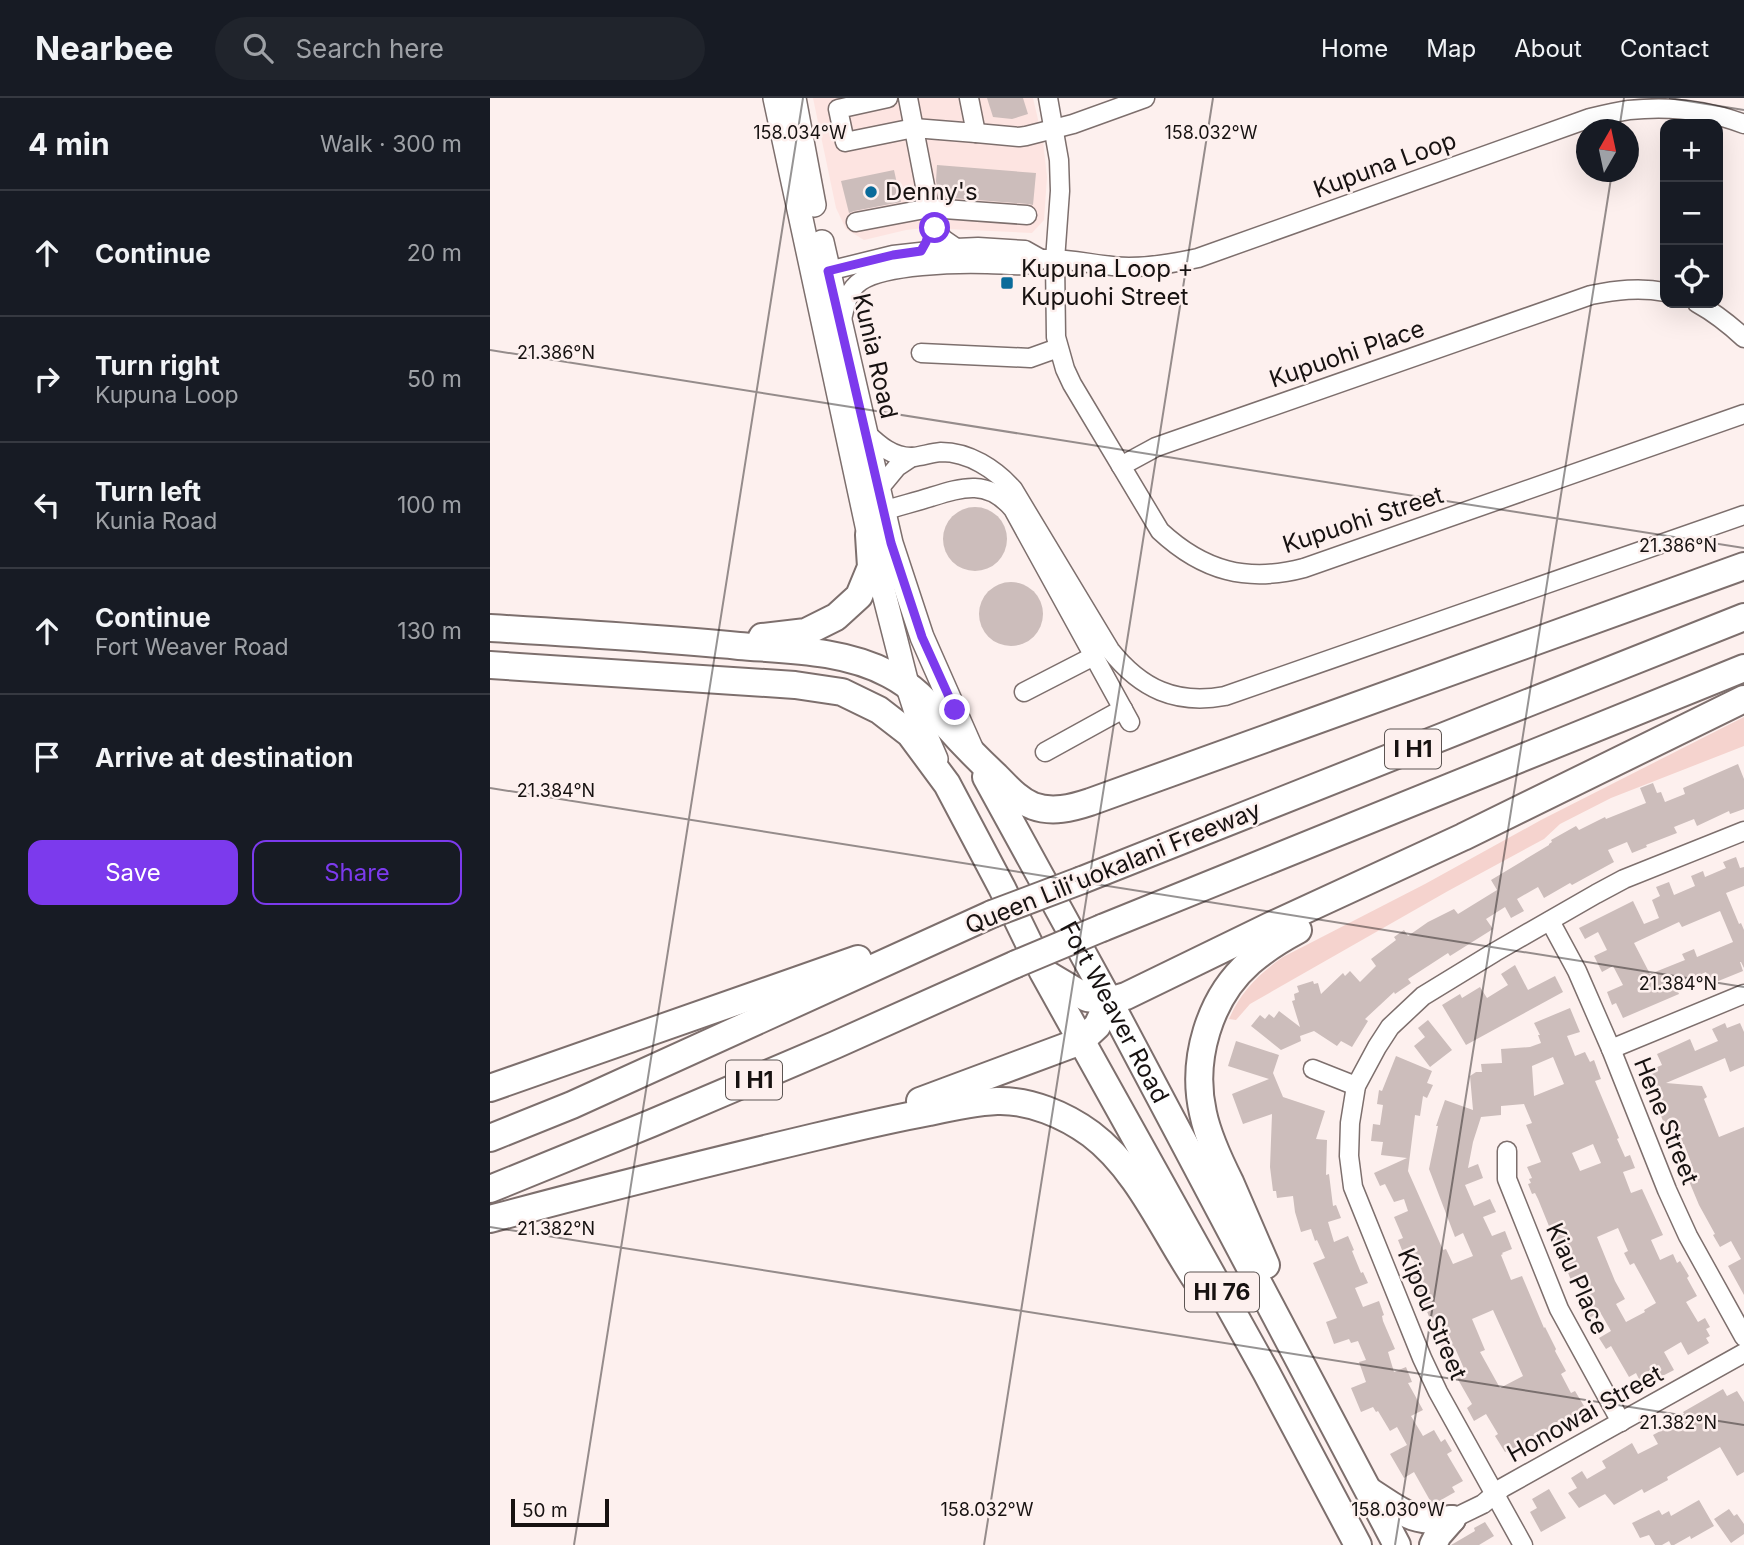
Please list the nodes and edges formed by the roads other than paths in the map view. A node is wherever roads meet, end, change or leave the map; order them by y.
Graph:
1 (775, 98) edge
2 (794, 98) edge
3 (888, 98) edge
4 (908, 98) edge
5 (969, 98) edge
6 (1048, 98) edge
7 (1145, 98) edge
8 (1744, 124) edge
9 (914, 128) junction
10 (1054, 129) junction
11 (976, 133) junction
12 (931, 215) junction
13 (1027, 215) dead end
14 (856, 222) dead end
15 (821, 240) junction
16 (956, 248) junction
17 (921, 251) junction
18 (893, 255) junction
19 (1048, 260) junction
20 (820, 273) junction
21 (1660, 292) edge
22 (1706, 308) edge
23 (841, 323) junction
24 (1744, 338) edge
25 (1058, 348) junction
26 (921, 353) dead end
27 (1744, 414) edge
28 (866, 432) junction
29 (912, 457) junction
30 (862, 460) junction
31 (1121, 466) junction
32 (880, 500) junction
33 (1744, 515) edge
34 (869, 535) junction
35 (1744, 566) edge
36 (1744, 617) edge
37 (490, 628) edge
38 (705, 643) junction
39 (1094, 656) junction
40 (490, 665) edge
41 (1744, 668) edge
42 (907, 684) junction
43 (1024, 692) dead end
44 (1744, 699) edge
45 (1045, 752) dead end
46 (973, 754) junction
47 (947, 784) junction
48 (1744, 831) edge
49 (1463, 837) junction
50 (992, 914) junction
51 (1550, 921) junction
52 (1043, 972) junction
53 (1744, 994) edge
54 (1109, 1002) junction
55 (1081, 1041) junction
56 (1611, 1048) junction
57 (1313, 1069) dead end
58 (1356, 1086) junction
59 (490, 1088) edge
60 (836, 1132) junction
61 (490, 1138) edge
62 (1507, 1151) dead end
63 (490, 1189) edge
64 (490, 1219) edge
65 (1744, 1337) edge
66 (1744, 1353) edge
67 (1266, 1372) junction
68 (1308, 1378) junction
69 (1621, 1422) junction
70 (1369, 1490) junction
71 (1495, 1494) junction
72 (1452, 1519) junction
73 (1358, 1545) edge
74 (1397, 1545) edge
75 (1433, 1545) edge
76 (1523, 1545) edge

1 - 20 main road, Kunia Road
2 - 15 main road, Kunia Road
3 - 9 street
4 - 9 street
5 - 11 street
6 - 10 street, Kupuohi Street
7 - 10 street
8 - 19 street, Kupuna Loop
9 - 11 street
9 - 12 street
10 - 11 street
10 - 19 street, Kupuohi Street
12 - 13 street
12 - 14 street
12 - 16 street
12 - 17 street
15 - 18 street
15 - 20 main road, Kunia Road
16 - 17 street, Kupuna Loop
16 - 19 street, Kupuna Loop
17 - 18 street, Kupuna Loop
18 - 20 street, Kupuna Loop
19 - 23 street, Kupuna Loop
19 - 25 street, Kupuohi Street
20 - 23 main road, Kunia Road
20 - 30 main road, Kunia Road
21 - 31 street, Kupuohi Place
22 - 24 street
23 - 28 main road, Kunia Road
25 - 26 street
25 - 31 street, Kupuohi Street
27 - 31 street, Kupuohi Street
28 - 29 street
28 - 30 main road, Kunia Road
29 - 32 street
29 - 33 street
30 - 32 main road, Fort Weaver Road / HI 76
30 - 34 main road, Fort Weaver Road
32 - 39 street
32 - 46 main road, Fort Weaver Road / HI 76
34 - 38 highway
34 - 42 main road, Fort Weaver Road
35 - 46 highway
36 - 50 highway, Queen Liliʻuokalani Freeway / I H1, bridge
37 - 38 highway
38 - 42 highway
39 - 43 street
39 - 45 street
40 - 47 highway
41 - 63 highway, I H1, bridge
42 - 46 highway
42 - 47 main road, Fort Weaver Road / HI 76
44 - 49 highway
46 - 54 highway, Fort Weaver Road / HI 76
47 - 52 highway, Fort Weaver Road / HI 76
48 - 51 street, Kipou Street
49 - 54 highway
49 - 68 highway
50 - 59 highway
50 - 61 highway, Queen Liliʻuokalani Freeway / I H1
51 - 56 street, Hene Street
51 - 58 street, Kipou Street
52 - 54 highway
52 - 55 highway, Fort Weaver Road / HI 76
53 - 56 street
54 - 55 highway
54 - 68 highway, Fort Weaver Road / HI 76
55 - 60 highway
55 - 67 highway, Fort Weaver Road / HI 76
56 - 65 street, Hene Street
57 - 58 street
58 - 71 street, Kipou Street
60 - 64 highway
60 - 67 highway
62 - 69 street, Kiau Place
66 - 69 street, Honowai Street
67 - 73 highway, Fort Weaver Road / HI 76
68 - 70 highway, Fort Weaver Road / HI 76
69 - 71 street, Honowai Street
70 - 72 highway
70 - 74 highway, Fort Weaver Road / HI 76
71 - 72 street, Honowai Street
71 - 76 street, Kipou Street
72 - 75 highway

